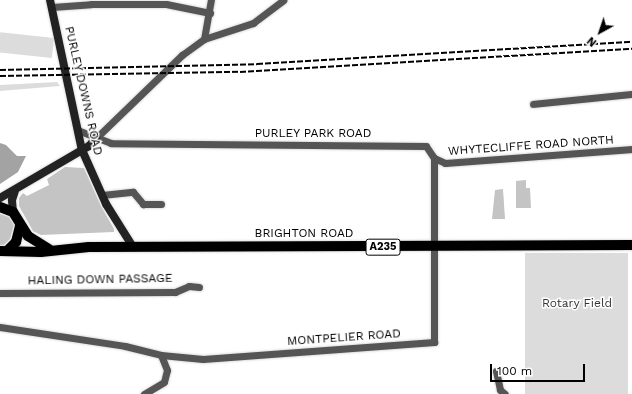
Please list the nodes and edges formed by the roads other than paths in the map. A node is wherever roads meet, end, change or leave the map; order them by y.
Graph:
1 (211, 0) edge
2 (284, 0) edge
3 (51, 4) edge
4 (210, 13) junction
5 (204, 39) junction
6 (632, 94) edge
7 (533, 104) dead end
8 (79, 131) junction
9 (96, 138) junction
10 (632, 149) edge
11 (82, 150) junction
12 (434, 158) junction
13 (15, 191) junction
14 (102, 195) junction
15 (0, 198) edge
16 (161, 204) dead end
17 (0, 207) edge
18 (13, 212) junction
19 (20, 226) junction
20 (632, 245) edge
21 (133, 247) junction
22 (433, 247) junction
23 (48, 249) junction
24 (4, 251) edge
25 (199, 287) dead end
26 (0, 293) edge
27 (0, 328) edge
28 (161, 355) junction
29 (496, 371) dead end
30 (144, 394) edge
31 (506, 394) edge

1 - 4 street
2 - 5 street
3 - 4 street
3 - 8 street, PURLEY DOWNS ROAD
4 - 5 street
5 - 9 street
6 - 7 street
8 - 9 street, PURLEY PARK ROAD
8 - 11 street, PURLEY DOWNS ROAD
9 - 11 street
9 - 12 street, PURLEY PARK ROAD
10 - 12 street, WHYTECLIFFE ROAD NORTH
11 - 13 street
11 - 14 street, PURLEY DOWNS ROAD
12 - 22 street
13 - 15 street
13 - 18 street
14 - 16 street
14 - 21 street, PURLEY DOWNS ROAD
17 - 18 main road
18 - 19 main road
19 - 23 main road
19 - 24 main road
20 - 22 main road, BRIGHTON ROAD / A235
21 - 22 main road, BRIGHTON ROAD / A235
21 - 23 main road, BRIGHTON ROAD / A235
22 - 28 street, MONTPELIER ROAD
23 - 24 main road, BRIGHTON ROAD
25 - 26 street, HALING DOWN PASSAGE
27 - 28 street, MONTPELIER ROAD
28 - 30 street
29 - 31 street

